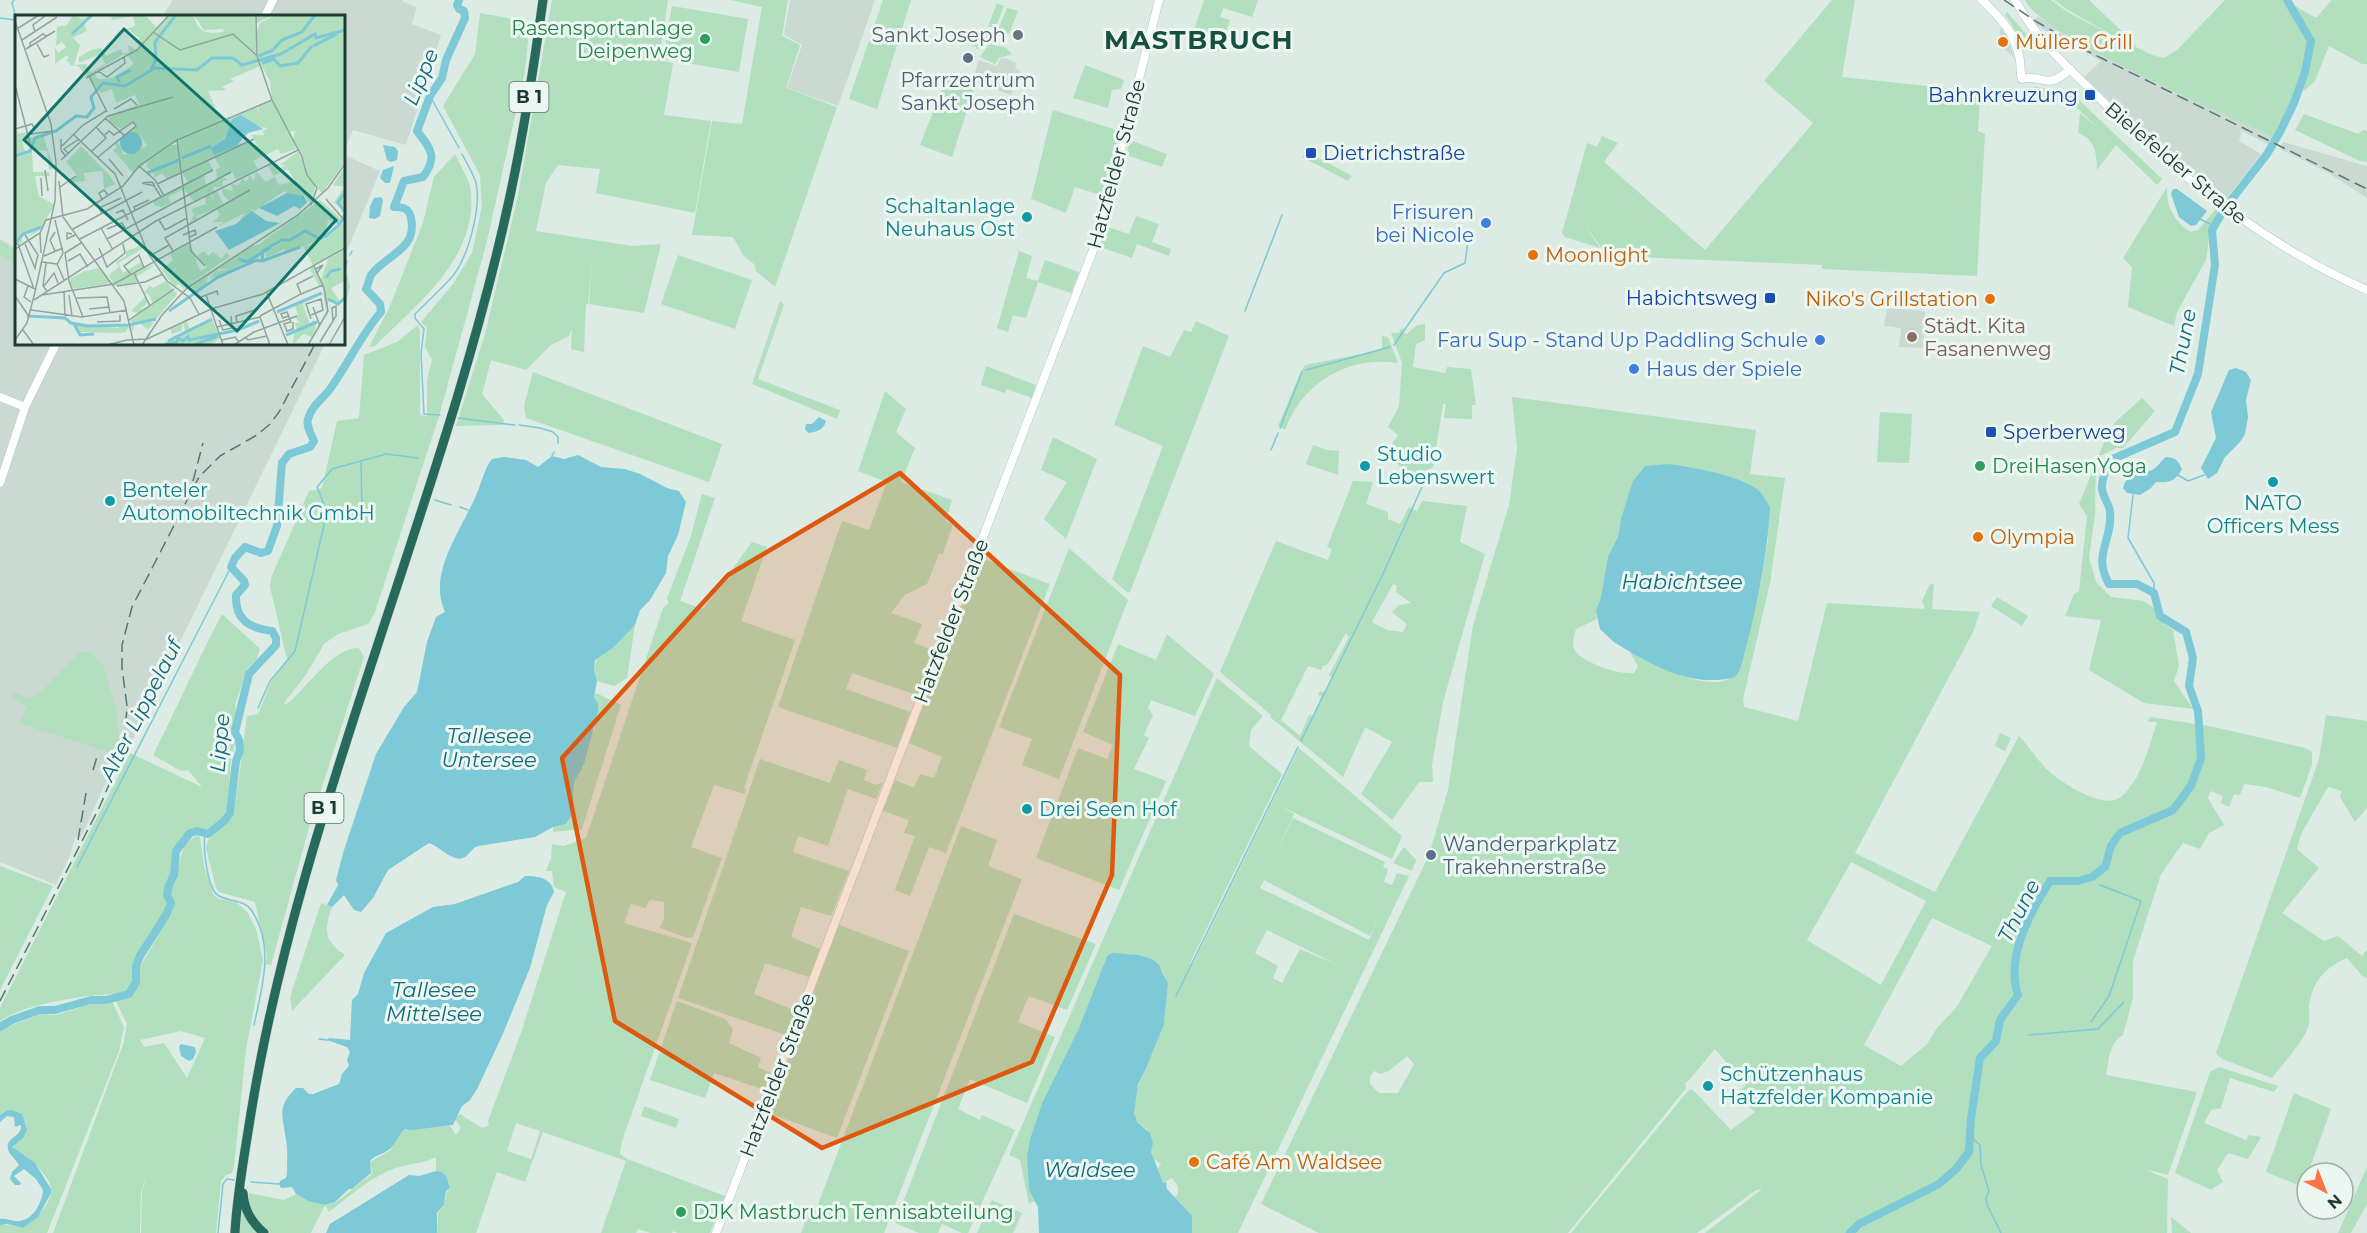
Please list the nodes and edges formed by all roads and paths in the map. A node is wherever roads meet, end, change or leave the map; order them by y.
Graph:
1 (273, 0) edge
2 (543, 0) edge
3 (1159, 0) edge
4 (1982, 0) edge
5 (2015, 0) edge
6 (266, 15) edge
7 (2070, 69) junction
8 (2367, 290) edge
9 (56, 345) edge
10 (0, 397) edge
11 (25, 407) junction
12 (0, 483) edge
13 (242, 1166) junction
14 (235, 1233) edge
15 (264, 1233) edge
16 (716, 1233) edge

1 - 6 street
2 - 13 highway, B 1
3 - 16 street, Hatzfelder Straße
4 - 7 street
5 - 7 street, Bielefelder Straße
7 - 8 street, Bielefelder Straße
9 - 11 street
10 - 11 street
11 - 12 street
13 - 14 highway, B 1
13 - 15 highway, B 1

